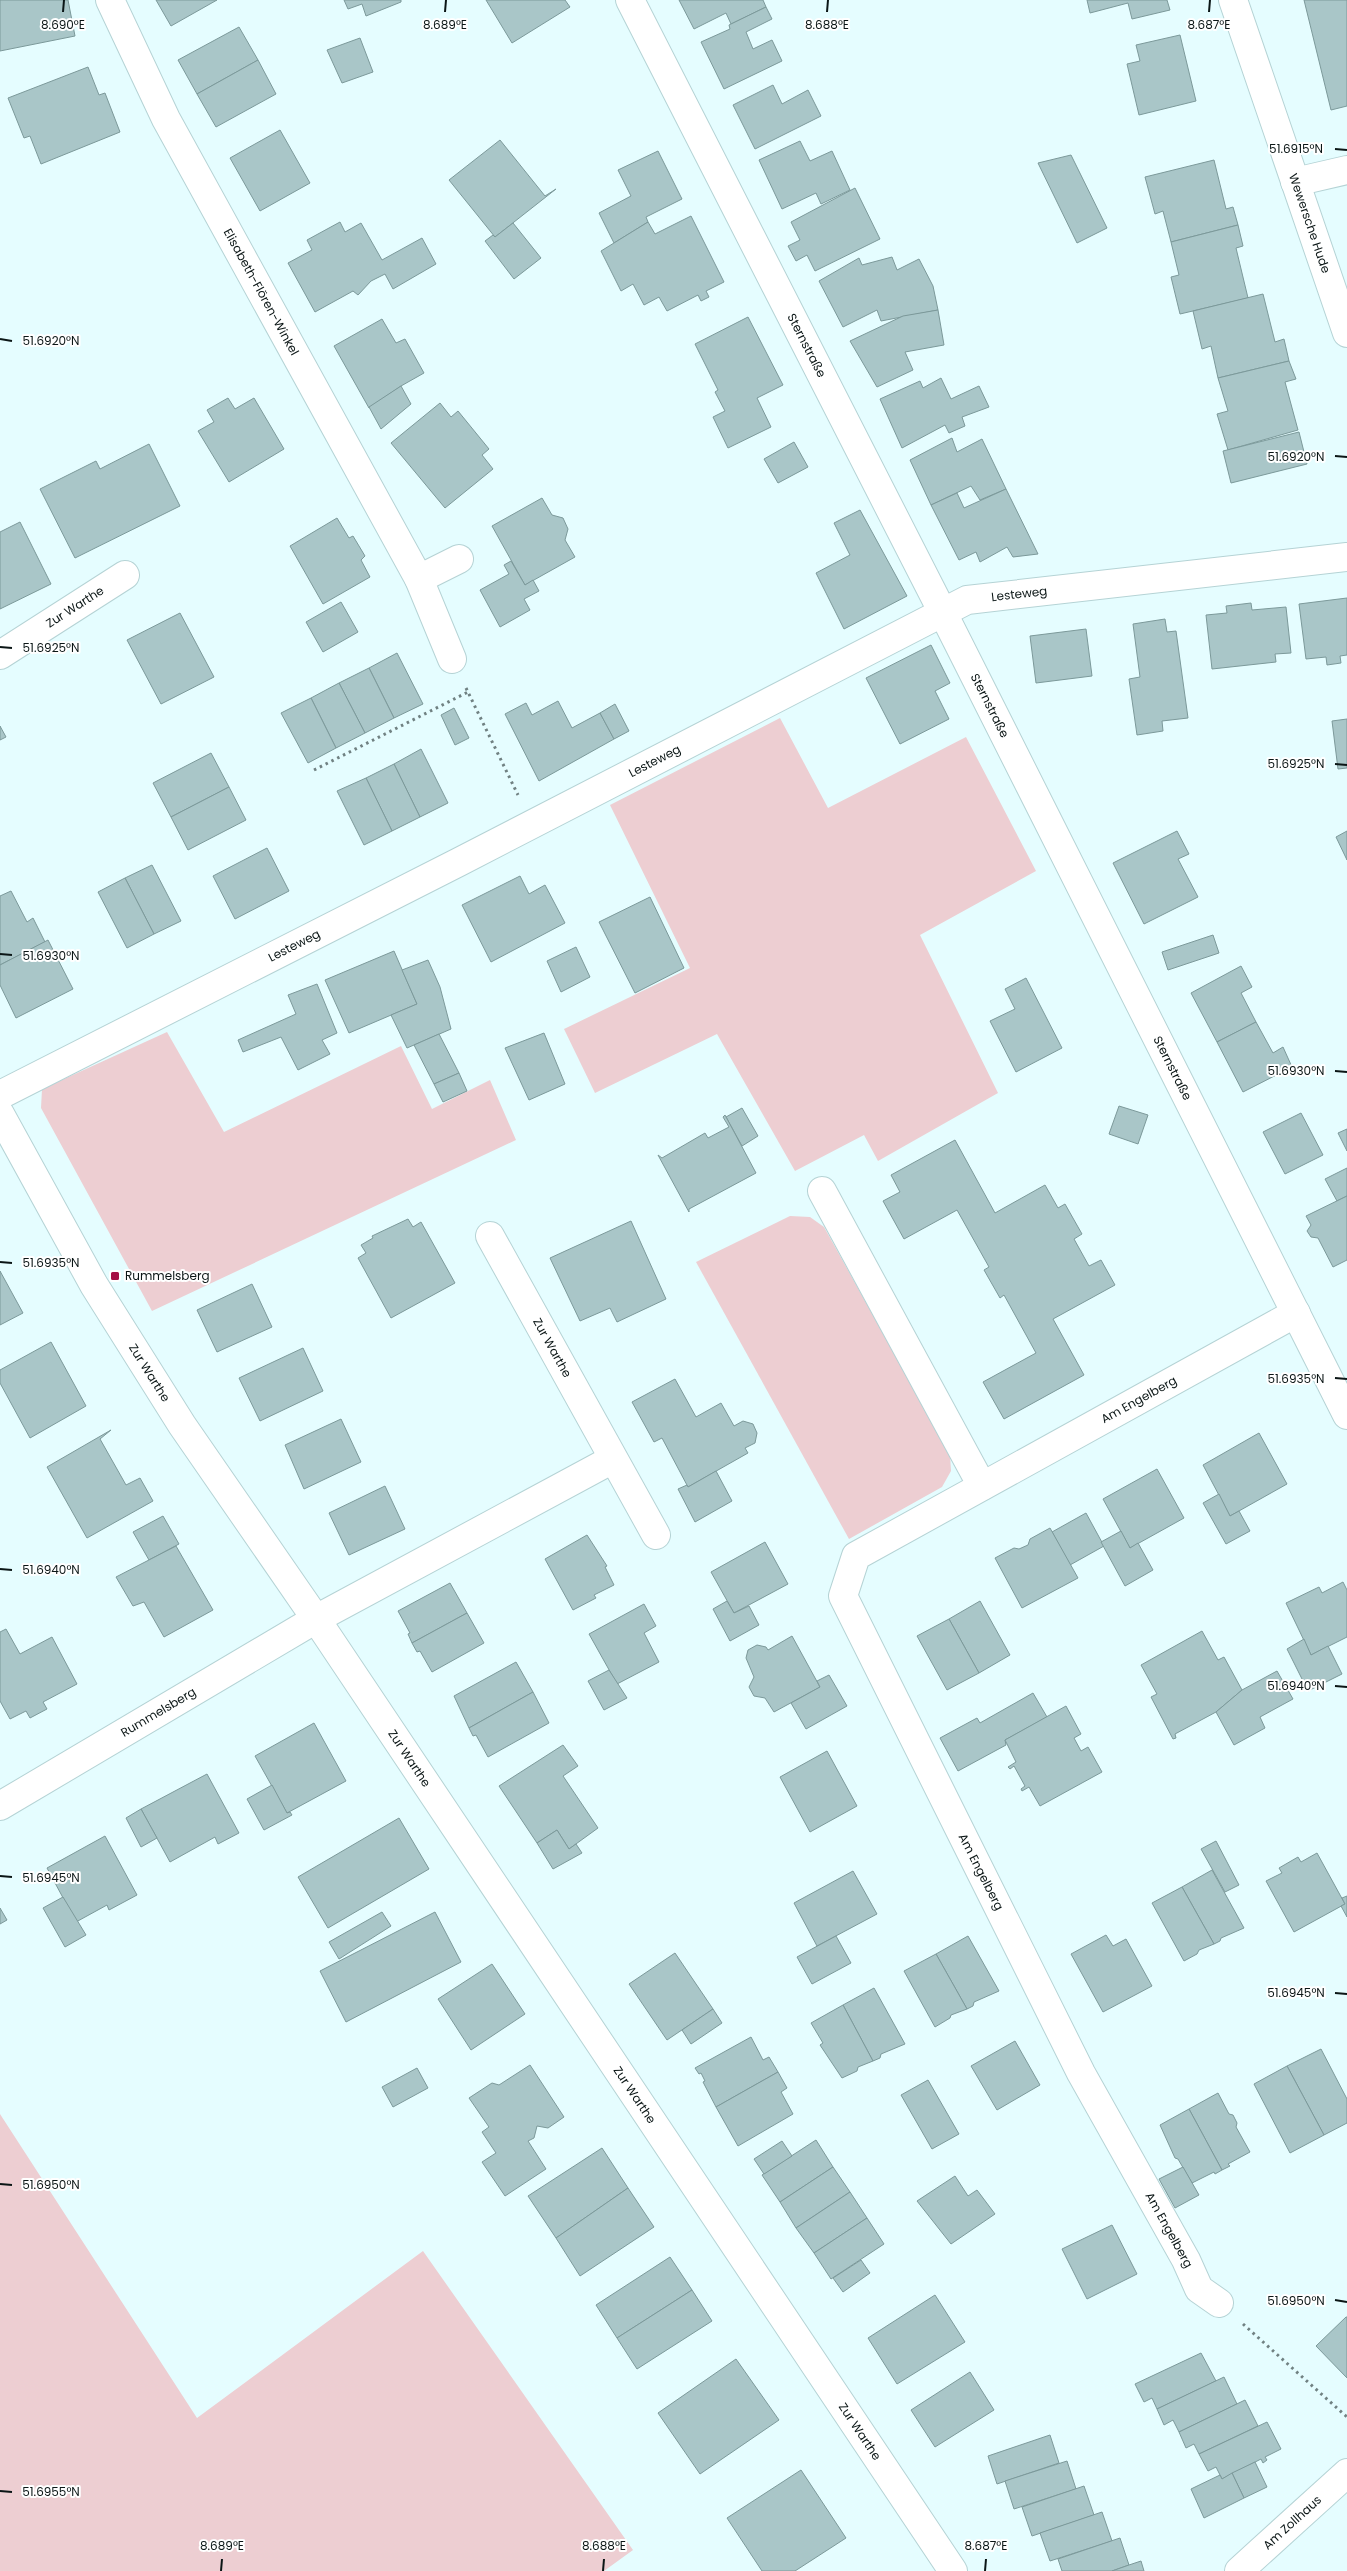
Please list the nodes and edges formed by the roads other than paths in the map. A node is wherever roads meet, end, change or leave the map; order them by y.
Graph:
1 (110, 0) edge
2 (630, 0) edge
3 (1233, 0) edge
4 (1347, 170) edge
5 (1295, 182) junction
6 (1347, 334) edge
7 (1347, 557) edge
8 (459, 558) dead end
9 (125, 576) dead end
10 (419, 579) junction
11 (942, 611) junction
12 (0, 656) edge
13 (452, 659) road end
14 (0, 1095) edge
15 (0, 1114) edge
16 (822, 1191) dead end
17 (490, 1236) dead end
18 (1296, 1314) junction
19 (1347, 1414) edge
20 (614, 1459) junction
21 (982, 1486) junction
22 (656, 1535) dead end
23 (316, 1619) junction
24 (0, 1806) edge
25 (1219, 2303) road end
26 (1347, 2473) edge
27 (953, 2571) edge
28 (1239, 2571) edge

1 - 10 street, Elisabeth-Flören-Winkel
2 - 11 street, Sternstraße
3 - 5 street, Wewersche Hude
4 - 5 street
5 - 6 street, Wewersche Hude
7 - 11 street, Lesteweg
8 - 10 street
9 - 12 street, Zur Warthe
10 - 13 street, Elisabeth-Flören-Winkel
11 - 14 street, Lesteweg
11 - 18 street, Sternstraße
15 - 23 street, Zur Warthe
16 - 21 street
17 - 20 street, Zur Warthe
18 - 19 street, Sternstraße
18 - 21 street, Am Engelberg
20 - 22 street, Zur Warthe
20 - 23 street
21 - 25 street, Am Engelberg
23 - 24 street, Rummelsberg
23 - 27 street, Zur Warthe
26 - 28 street, Am Zollhaus

